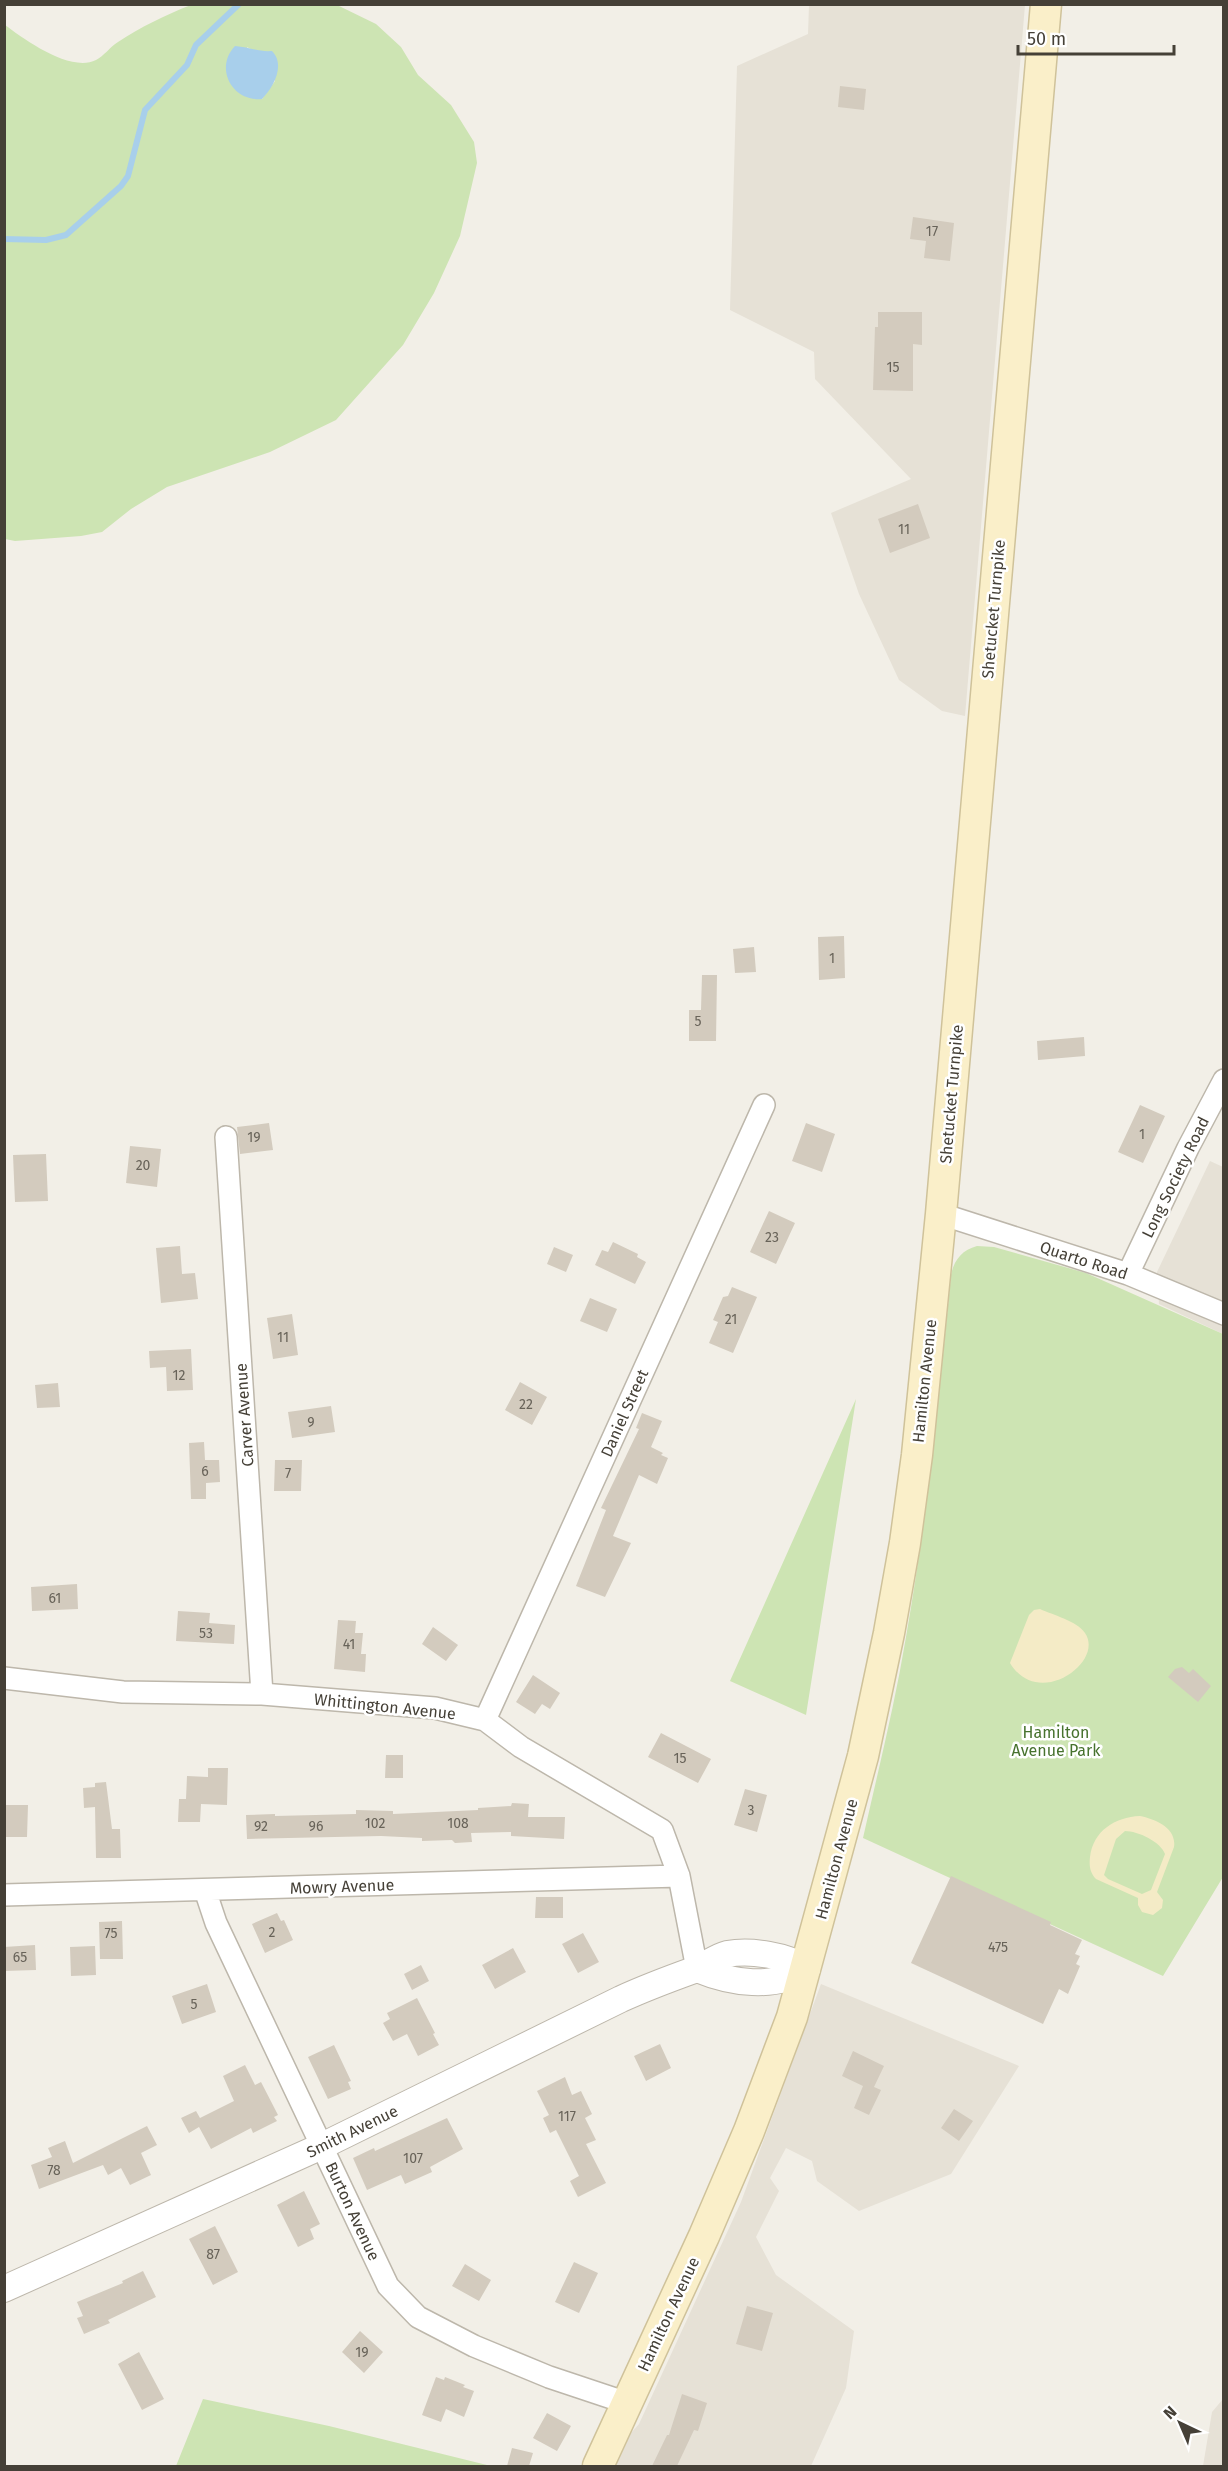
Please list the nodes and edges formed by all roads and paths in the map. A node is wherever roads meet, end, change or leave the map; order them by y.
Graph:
1 (1046, 4) edge
2 (1224, 1080) edge
3 (764, 1105) dead end
4 (226, 1137) dead end
5 (941, 1214) junction
6 (1128, 1274) junction
7 (1224, 1314) edge
8 (4, 1678) edge
9 (262, 1694) junction
10 (485, 1720) junction
11 (679, 1876) junction
12 (205, 1890) junction
13 (4, 1894) edge
14 (697, 1969) junction
15 (807, 1969) junction
16 (322, 2145) junction
17 (4, 2289) edge
18 (627, 2403) junction
19 (598, 2466) edge

1 - 5 main road, Shetucket Turnpike
2 - 6 street, Long Society Road
3 - 10 street, Daniel Street
4 - 9 street, Carver Avenue
5 - 6 street, Quarto Road
5 - 15 main road, Hamilton Avenue
6 - 7 street, Quarto Road
8 - 9 street, Whittington Avenue
9 - 10 street, Whittington Avenue
10 - 11 street, Whittington Avenue
11 - 12 street, Mowry Avenue
11 - 14 street, Whittington Avenue
12 - 13 street, Mowry Avenue
12 - 16 street, Burton Avenue
14 - 15 street, Smith Avenue
14 - 16 street, Smith Avenue
15 - 18 main road, Hamilton Avenue
16 - 17 street, Smith Avenue
16 - 18 street, Burton Avenue
18 - 19 main road, Hamilton Avenue

